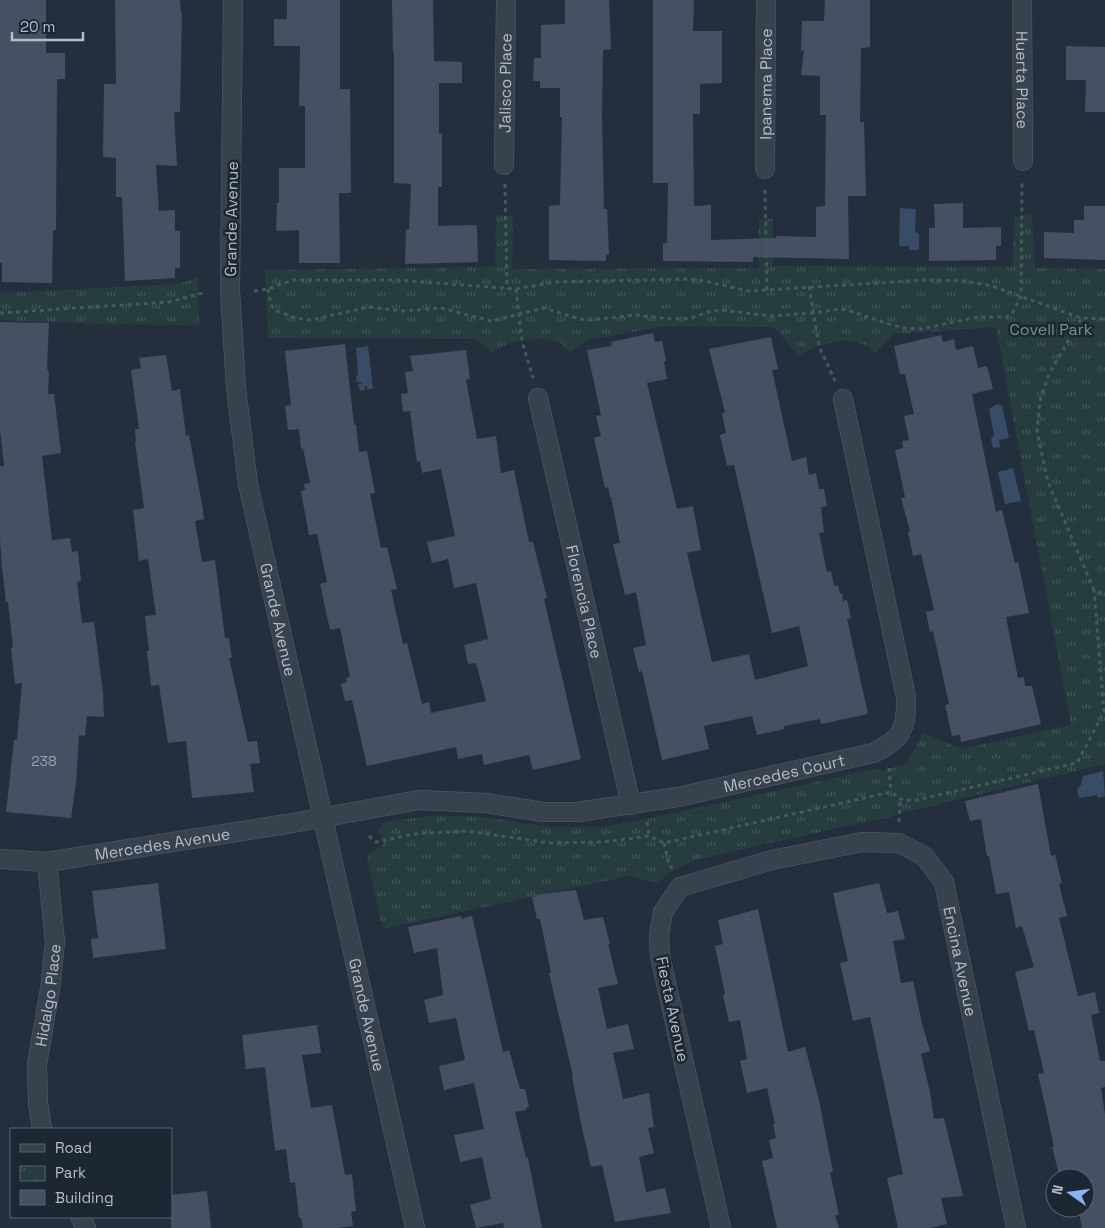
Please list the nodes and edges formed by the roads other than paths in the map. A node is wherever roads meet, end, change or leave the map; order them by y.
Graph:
1 (233, 0) edge
2 (506, 0) edge
3 (766, 0) edge
4 (1022, 0) edge
5 (1023, 161) road end
6 (504, 166) road end
7 (765, 169) road end
8 (538, 398) road end
9 (843, 400) road end
10 (632, 805) junction
11 (324, 817) junction
12 (0, 859) edge
13 (772, 860) joint
14 (47, 862) junction
15 (42, 1128) edge
16 (415, 1228) edge
17 (721, 1228) edge
18 (1016, 1228) edge

1 - 11 street, Grande Avenue
2 - 6 street, Jalisco Place
3 - 7 street, Ipanema Place
4 - 5 street, Huerta Place
8 - 10 street, Florencia Place
9 - 10 street, Mercedes Court
10 - 11 street, Mercedes Court
11 - 14 street, Mercedes Avenue
11 - 16 street, Grande Avenue
12 - 14 street, Mercedes Avenue
13 - 17 street, Fiesta Avenue
13 - 18 street, Encina Avenue
14 - 15 street, Hidalgo Place

